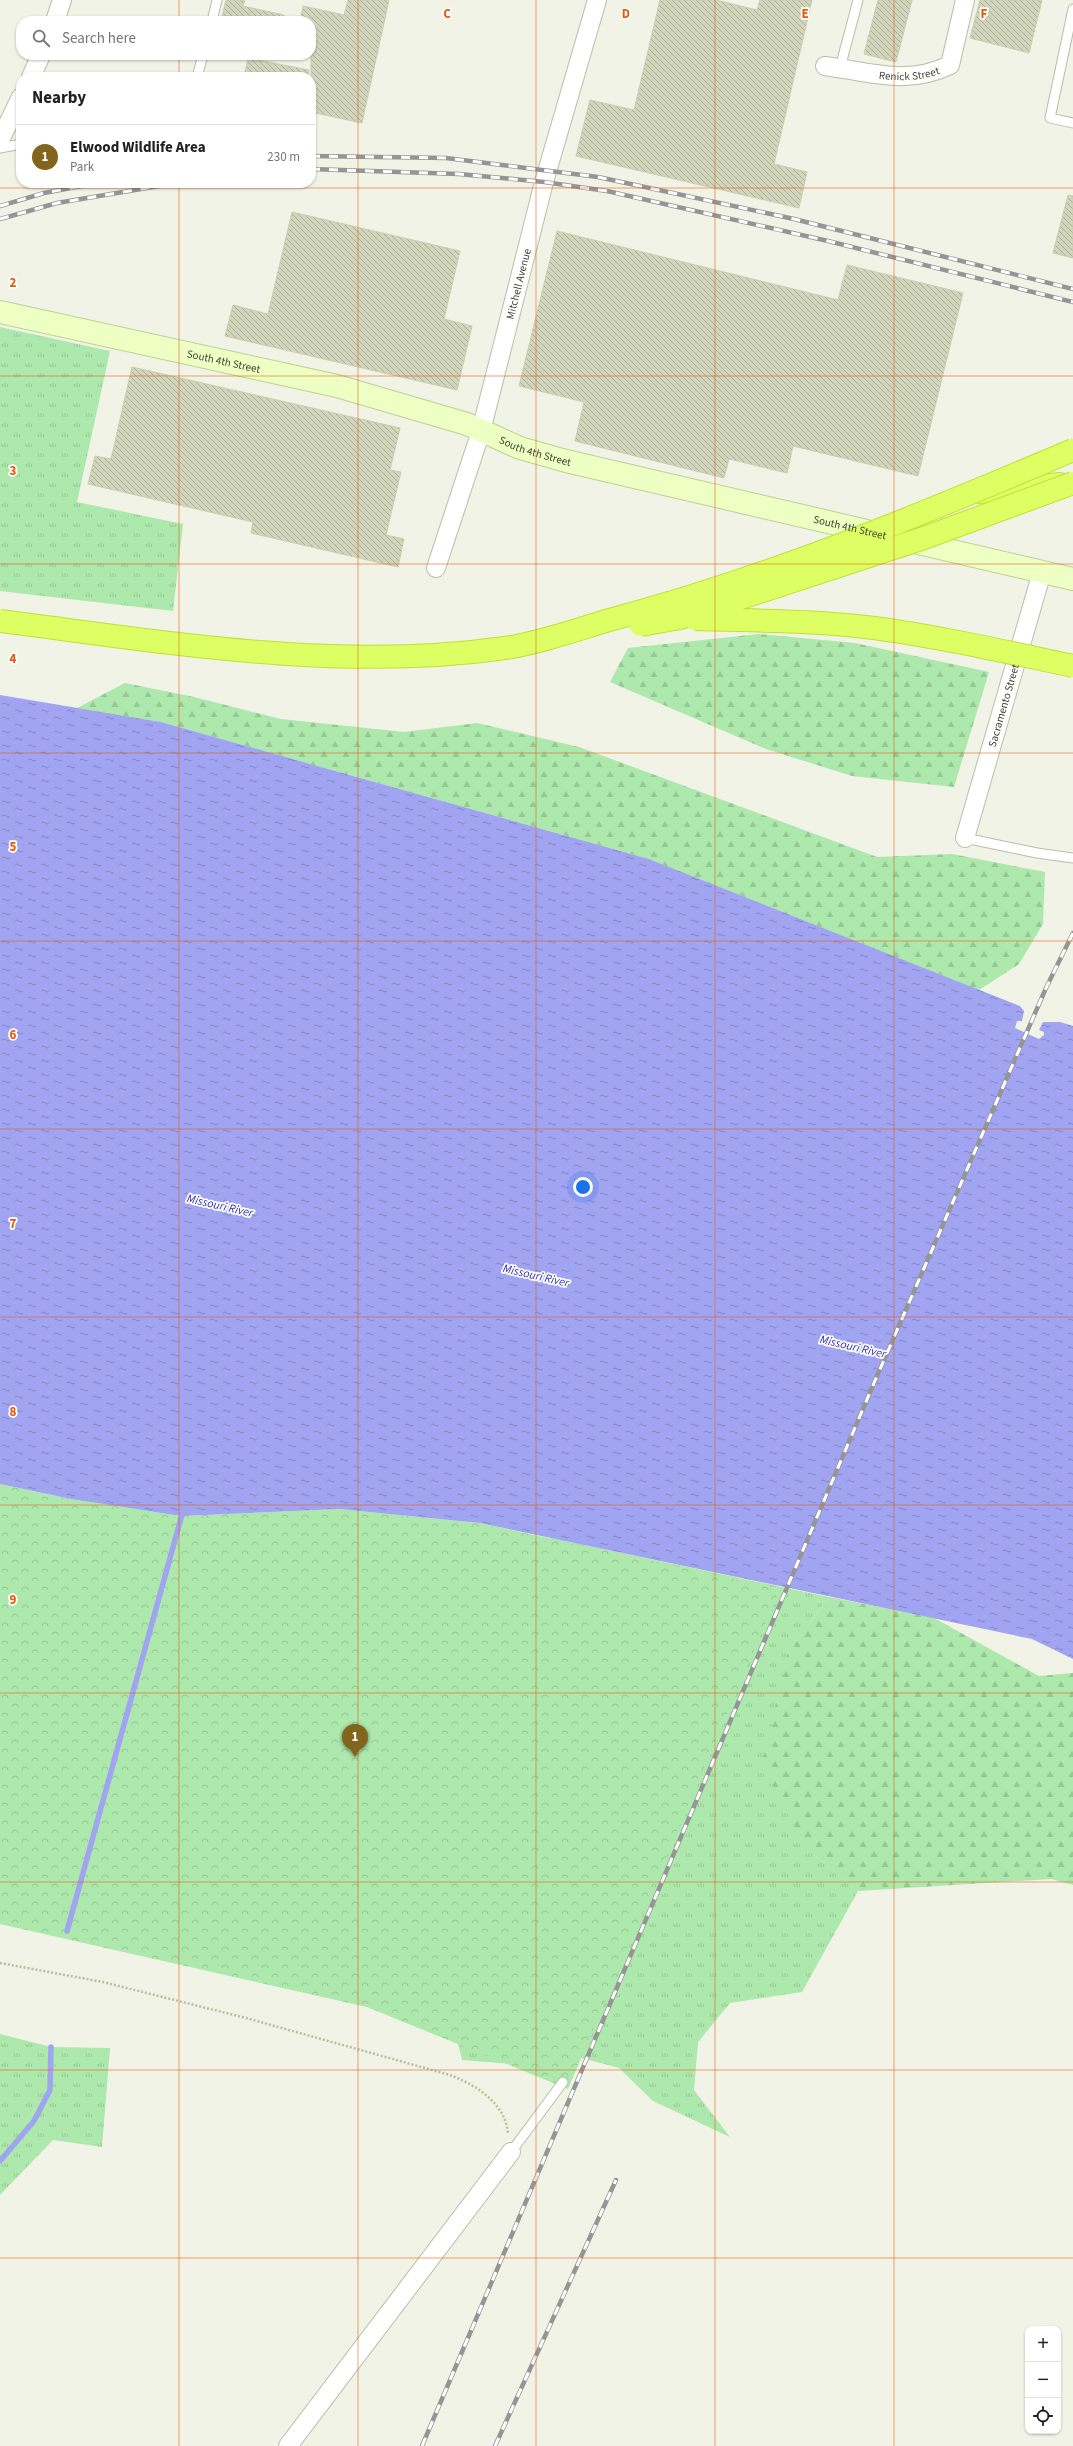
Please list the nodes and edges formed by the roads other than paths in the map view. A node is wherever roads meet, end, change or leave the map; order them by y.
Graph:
1 (62, 0) edge
2 (218, 0) edge
3 (597, 0) edge
4 (858, 0) edge
5 (964, 0) edge
6 (1073, 9) edge
7 (57, 16) edge
8 (213, 16) edge
9 (39, 60) edge
10 (202, 60) edge
11 (833, 67) joint
12 (33, 72) edge
13 (198, 72) edge
14 (16, 107) edge
15 (1073, 123) edge
16 (0, 140) edge
17 (16, 145) edge
18 (0, 148) edge
19 (0, 312) edge
20 (481, 431) junction
21 (1073, 450) edge
22 (1073, 483) edge
23 (974, 492) junction
24 (436, 568) dead end
25 (1042, 572) junction
26 (1073, 579) edge
27 (680, 618) junction
28 (0, 621) edge
29 (1073, 666) edge
30 (965, 838) joint
31 (1073, 858) edge
32 (563, 2082) dead end
33 (511, 2152) joint
34 (288, 2446) edge

1 - 7 street
2 - 8 lane
3 - 20 street, Mitchell Avenue
4 - 11 lane
5 - 11 street, Renick Street
6 - 15 lane
9 - 12 street
10 - 13 lane
14 - 16 street
17 - 18 lane
19 - 20 main road, South 4th Street
20 - 24 street, Mitchell Avenue
20 - 25 main road, South 4th Street
21 - 23 highway, bridge
22 - 23 highway, bridge
22 - 27 highway, bridge
23 - 28 highway, bridge
25 - 26 main road, South 4th Street
25 - 30 street, Sacramento Street
27 - 28 highway, bridge
27 - 29 highway, bridge
30 - 31 lane
32 - 33 lane
33 - 34 street

